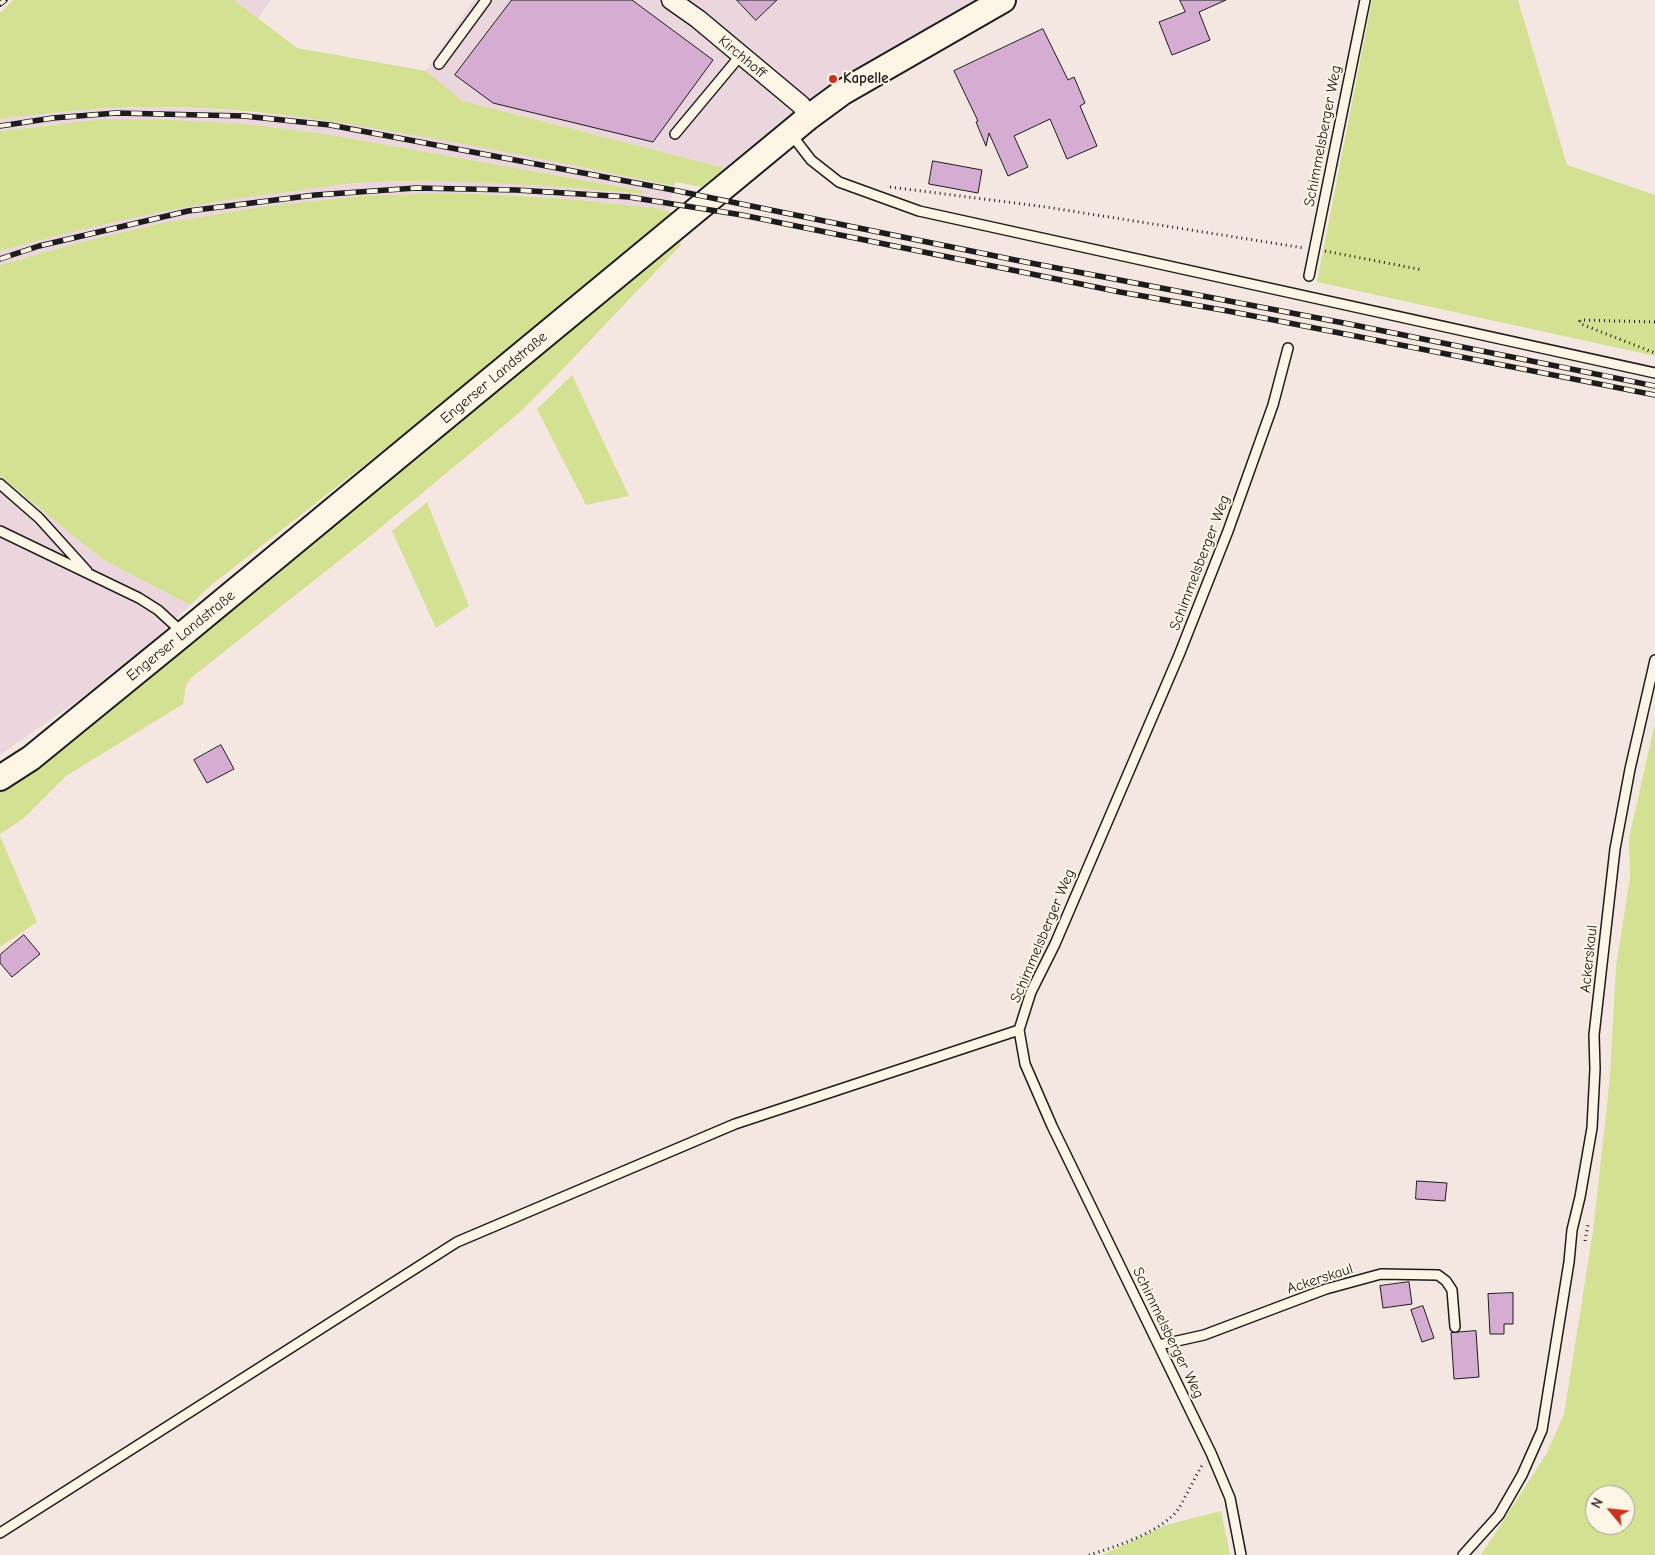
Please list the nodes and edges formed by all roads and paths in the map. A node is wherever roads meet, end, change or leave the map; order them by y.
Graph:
1 (486, 0) edge
2 (671, 0) edge
3 (1003, 0) edge
4 (1364, 0) edge
5 (740, 56) junction
6 (439, 64) dead end
7 (809, 117) junction
8 (791, 133) junction
9 (675, 134) dead end
10 (886, 186) dead end
11 (1314, 250) junction
12 (1423, 270) dead end
13 (1308, 276) dead end
14 (1655, 322) edge
15 (1288, 348) dead end
16 (1655, 352) edge
17 (1655, 374) edge
18 (0, 484) edge
19 (0, 531) edge
20 (90, 575) junction
21 (184, 634) junction
22 (1655, 660) edge
23 (0, 778) edge
24 (1019, 1030) junction
25 (1455, 1327) dead end
26 (1159, 1345) junction
27 (1211, 1453) junction
28 (0, 1533) edge
29 (1088, 1555) edge
30 (1241, 1555) edge
31 (1462, 1555) edge

1 - 6 lane
2 - 5 street, Kirchhoff
3 - 7 main road, Engerser Landstraße
4 - 11 lane, Schimmelsberger Weg
5 - 7 street, Kirchhoff
5 - 9 lane
7 - 8 main road, Engerser Landstraße
8 - 17 lane
8 - 21 main road, Engerser Landstraße
10 - 11 path
11 - 12 path
11 - 13 lane, Schimmelsberger Weg
14 - 16 path
15 - 24 lane, Schimmelsberger Weg
18 - 20 lane
19 - 20 lane
20 - 21 lane
21 - 23 main road, Engerser Landstraße
22 - 31 lane, Ackerskaul
24 - 26 lane, Schimmelsberger Weg
24 - 28 lane
25 - 26 lane, Ackerskaul
26 - 27 lane, Schimmelsberger Weg
27 - 29 path
27 - 30 lane, Schimmelsberger Weg

